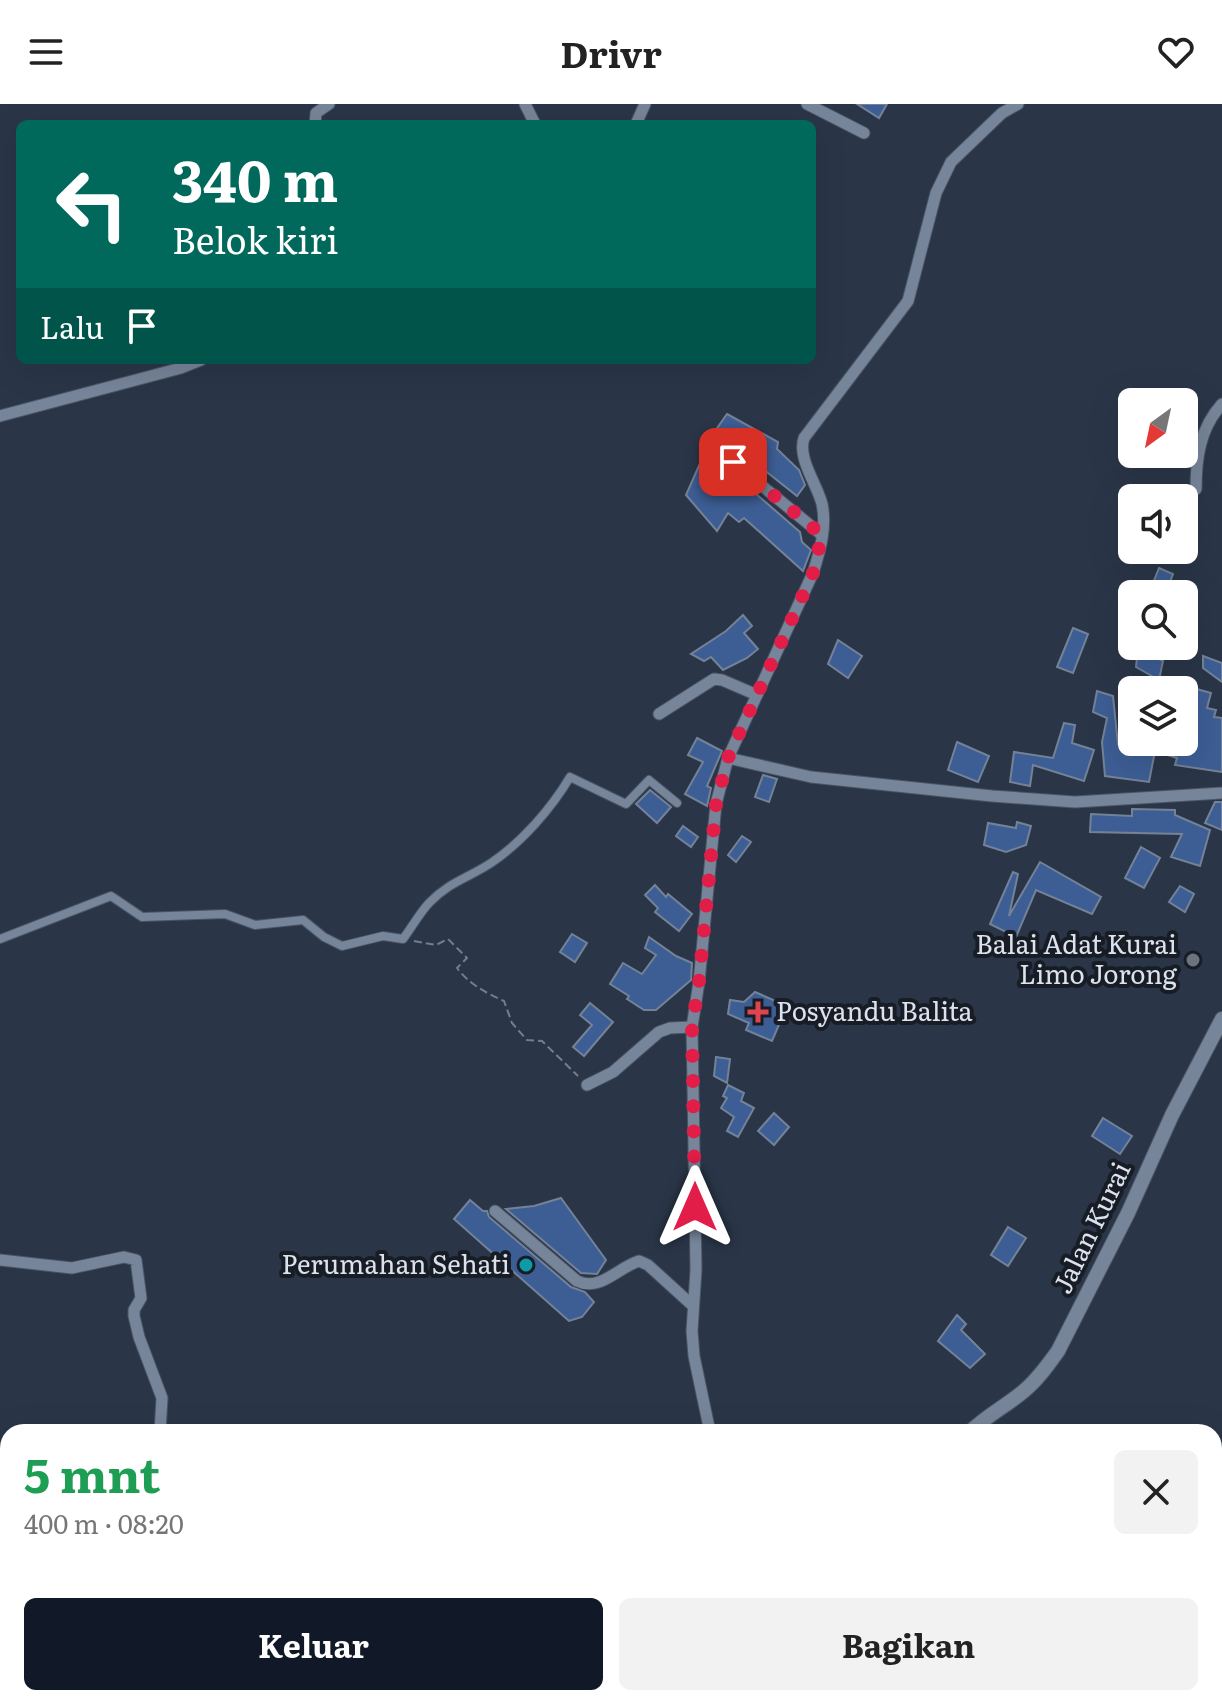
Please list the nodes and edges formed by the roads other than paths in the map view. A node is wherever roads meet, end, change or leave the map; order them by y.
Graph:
1 (329, 104) edge
2 (807, 104) edge
3 (1018, 104) edge
4 (315, 120) edge
5 (864, 133) dead end
6 (191, 364) edge
7 (1222, 404) edge
8 (0, 416) edge
9 (711, 444) dead end
10 (1196, 484) edge
11 (822, 535) junction
12 (757, 695) junction
13 (659, 714) dead end
14 (728, 758) junction
15 (1222, 793) edge
16 (677, 803) dead end
17 (0, 939) edge
18 (1222, 1019) edge
19 (692, 1027) junction
20 (587, 1085) road end
21 (495, 1211) dead end
22 (0, 1260) edge
23 (692, 1305) junction
24 (160, 1424) edge
25 (708, 1424) edge
26 (978, 1424) edge

1 - 4 street
2 - 5 street
3 - 11 street
6 - 8 street
7 - 10 street
9 - 11 street
11 - 12 street
12 - 13 street
12 - 14 street
14 - 15 street
14 - 19 street
16 - 17 street
18 - 26 street, Jalan Kurai
19 - 20 street
19 - 23 street
21 - 23 street
22 - 24 street
23 - 25 street

